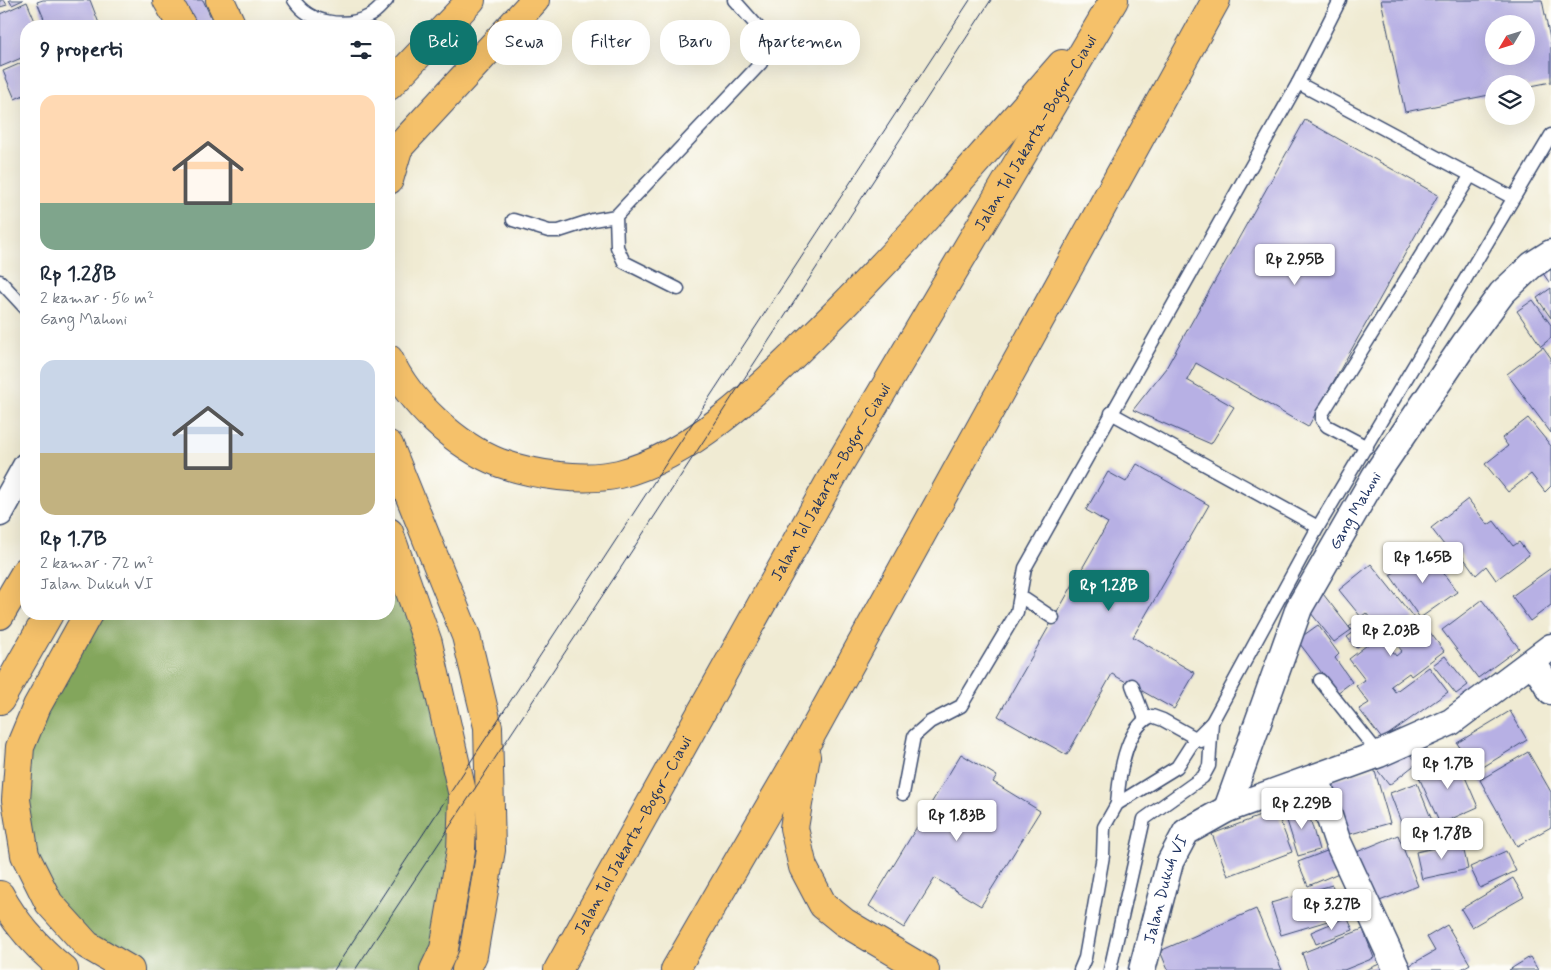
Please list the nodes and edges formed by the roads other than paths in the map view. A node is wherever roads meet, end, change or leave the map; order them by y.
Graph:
1 (167, 0) edge
2 (178, 0) edge
3 (208, 0) edge
4 (220, 0) edge
5 (294, 0) edge
6 (387, 0) edge
7 (471, 0) edge
8 (535, 0) edge
9 (734, 0) edge
10 (1216, 0) edge
11 (1340, 0) edge
12 (1110, 7) edge
13 (179, 20) edge
14 (188, 20) edge
15 (217, 20) edge
16 (229, 20) edge
17 (323, 20) edge
18 (353, 20) edge
19 (395, 78) edge
20 (1298, 83) junction
21 (1551, 135) edge
22 (395, 151) edge
23 (1472, 175) junction
24 (1513, 198) junction
25 (616, 216) junction
26 (513, 220) dead end
27 (1551, 253) edge
28 (0, 281) edge
29 (678, 290) dead end
30 (20, 303) edge
31 (395, 368) edge
32 (1111, 413) junction
33 (1367, 447) junction
34 (395, 460) edge
35 (20, 476) edge
36 (1, 507) edge
37 (1318, 528) junction
38 (395, 549) edge
39 (20, 581) edge
40 (1020, 596) junction
41 (0, 615) edge
42 (1053, 618) dead end
43 (45, 620) edge
44 (85, 620) edge
45 (1542, 654) edge
46 (1320, 680) dead end
47 (1132, 685) dead end
48 (1551, 691) edge
49 (0, 700) edge
50 (1145, 719) junction
51 (1212, 722) junction
52 (810, 737) junction
53 (1195, 739) junction
54 (1212, 746) junction
55 (1379, 754) junction
56 (1316, 777) junction
57 (902, 794) dead end
58 (1117, 804) junction
59 (1227, 809) junction
60 (0, 895) edge
61 (64, 970) edge
62 (130, 970) edge
63 (434, 970) edge
64 (466, 970) edge
65 (558, 970) edge
66 (675, 970) edge
67 (925, 970) edge
68 (1080, 970) edge
69 (1110, 970) edge
70 (1142, 970) edge
71 (1397, 970) edge

1 - 13 main road
2 - 14 lane
3 - 15 lane
4 - 16 main road
5 - 17 lane
6 - 18 lane
7 - 19 main road
8 - 22 main road
9 - 25 lane
10 - 52 main road
11 - 20 lane
12 - 31 main road
12 - 65 main road, Jalan Tol Jakarta–Bogor–Ciawi
20 - 23 lane
20 - 32 lane
21 - 24 lane
23 - 24 lane
23 - 33 lane
24 - 33 lane
25 - 26 lane
25 - 29 lane
27 - 59 street, Gang Mahoni
28 - 30 lane
32 - 37 lane
32 - 40 lane
33 - 37 lane
34 - 64 main road
35 - 36 street
37 - 51 lane
38 - 63 main road
39 - 41 main road
40 - 42 lane
40 - 57 lane
43 - 49 main road
44 - 62 main road
45 - 48 street
45 - 55 street, Jalan Dukuh VI
46 - 55 lane
47 - 50 lane
50 - 53 lane
50 - 58 lane
51 - 53 lane
51 - 54 lane
52 - 66 main road
52 - 67 main road
53 - 54 lane
53 - 58 lane
54 - 69 lane
55 - 56 street, Jalan Dukuh VI
56 - 59 street, Jalan Dukuh VI
56 - 71 street
58 - 68 lane
59 - 70 street, Jalan Dukuh VI
60 - 61 main road

